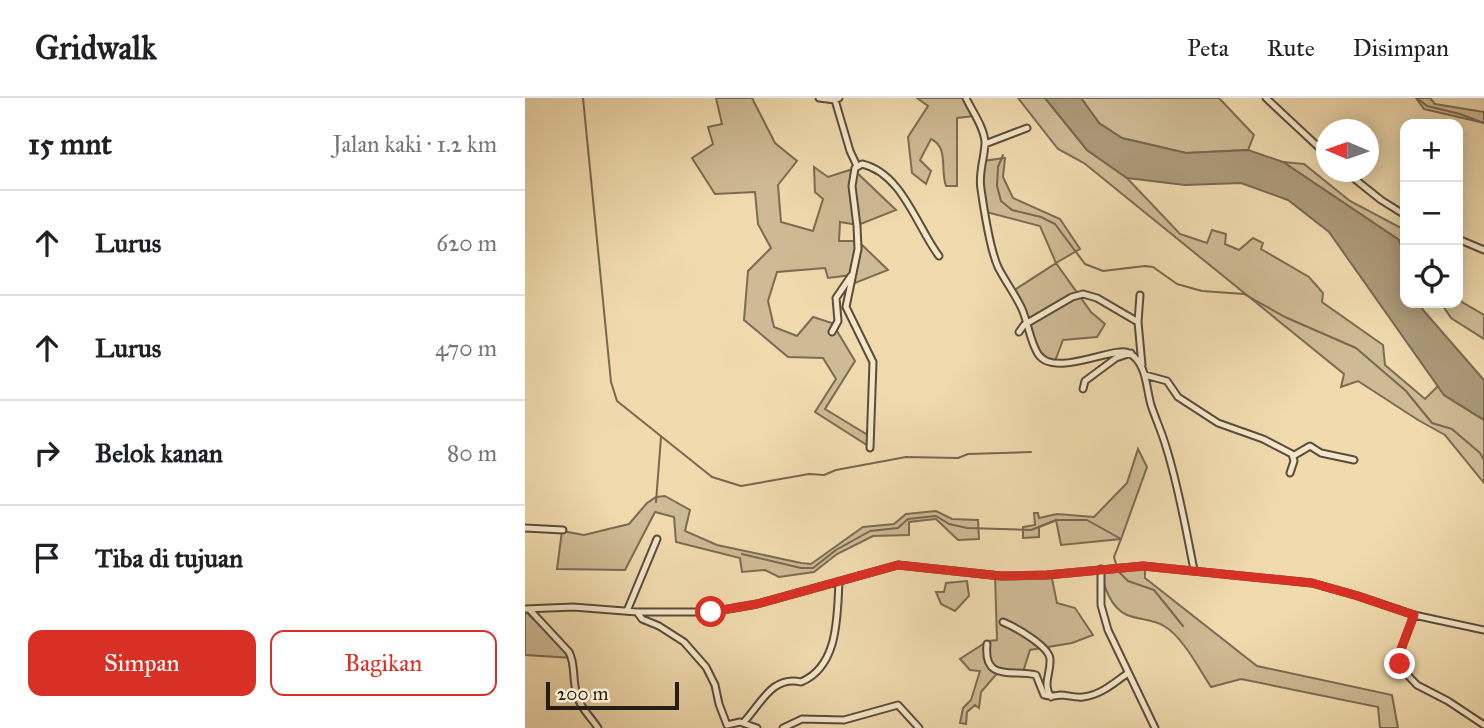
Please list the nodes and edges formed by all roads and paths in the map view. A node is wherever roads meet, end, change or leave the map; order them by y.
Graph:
1 (819, 98) edge
2 (966, 98) edge
3 (1266, 98) edge
4 (837, 99) edge
5 (1027, 128) dead end
6 (985, 144) junction
7 (1316, 145) edge
8 (857, 166) junction
9 (1358, 182) edge
10 (1400, 212) edge
11 (1463, 241) edge
12 (1484, 250) edge
13 (939, 256) dead end
14 (853, 274) junction
15 (1140, 295) dead end
16 (1138, 322) junction
17 (1028, 323) junction
18 (832, 332) dead end
19 (1019, 332) dead end
20 (1131, 353) junction
21 (1144, 372) junction
22 (1083, 389) dead end
23 (870, 448) dead end
24 (1293, 456) junction
25 (1354, 460) dead end
26 (1290, 473) dead end
27 (525, 528) edge
28 (563, 530) dead end
29 (657, 539) dead end
30 (1101, 569) junction
31 (1193, 570) junction
32 (839, 582) junction
33 (527, 609) edge
34 (627, 611) junction
35 (637, 612) junction
36 (1414, 615) junction
37 (1003, 622) dead end
38 (1484, 630) edge
39 (987, 644) dead end
40 (1128, 673) junction
41 (1051, 697) junction
42 (743, 723) junction
43 (1484, 725) edge
44 (727, 726) edge
45 (598, 728) edge
46 (757, 728) edge
47 (783, 728) edge
48 (919, 728) edge
49 (1155, 728) edge

1 - 4 street
2 - 6 street
3 - 7 street
4 - 8 street
5 - 6 street
6 - 17 street
8 - 13 street
8 - 14 street
9 - 10 street
11 - 12 street
14 - 18 street
14 - 23 street
15 - 16 street
16 - 17 street
16 - 21 street
17 - 19 street
17 - 20 street
20 - 21 street
20 - 22 street
21 - 24 street
21 - 31 street
24 - 25 street
24 - 26 street
27 - 28 street
29 - 34 street
30 - 31 street
30 - 32 street
30 - 40 street
31 - 36 street
32 - 35 street
32 - 42 street
33 - 34 street
33 - 45 street
34 - 35 street
35 - 44 street
36 - 38 street
36 - 43 street
37 - 41 street
39 - 41 street
40 - 41 street
40 - 49 street
42 - 44 street
42 - 46 street
47 - 48 street

